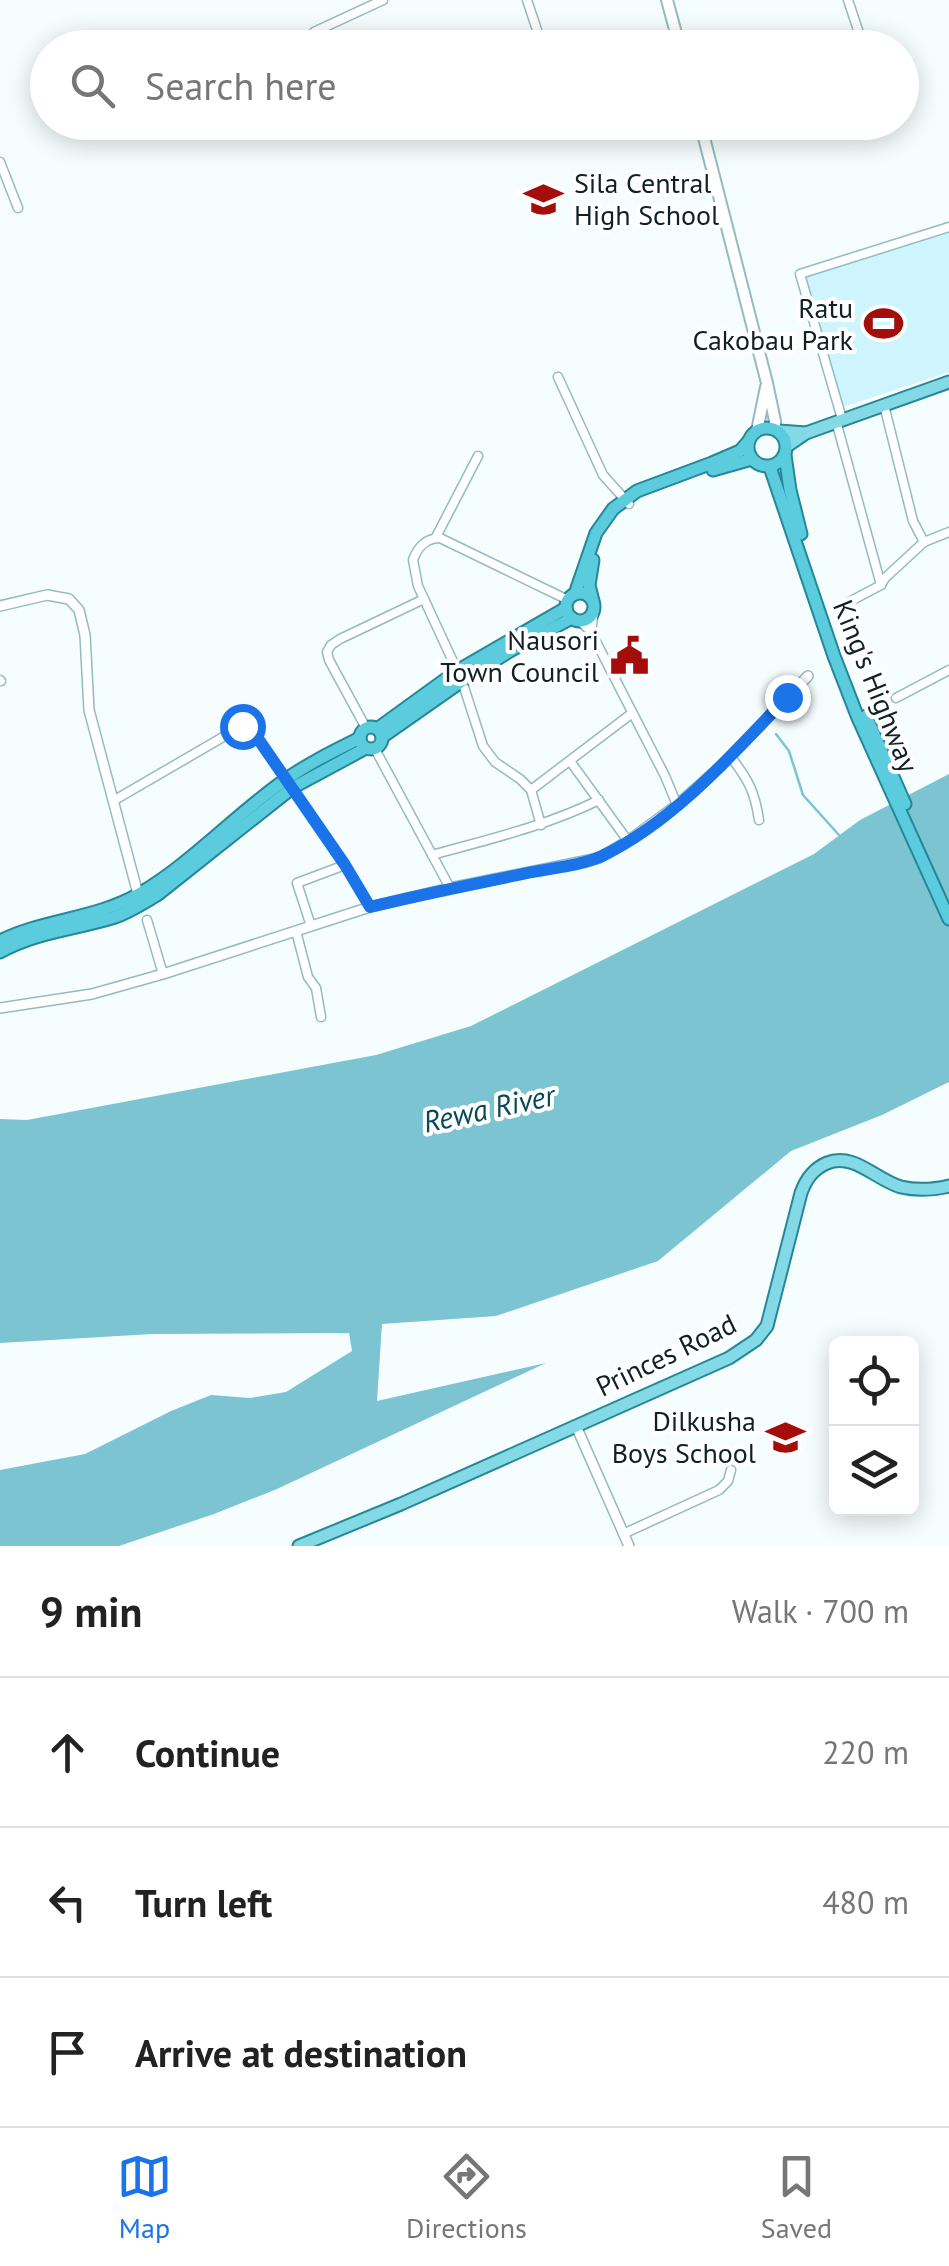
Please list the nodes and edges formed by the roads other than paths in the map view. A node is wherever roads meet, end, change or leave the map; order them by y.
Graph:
1 (383, 0) edge
2 (527, 0) edge
3 (667, 0) edge
4 (862, 0) edge
5 (849, 4) edge
6 (318, 30) edge
7 (536, 30) edge
8 (675, 30) edge
9 (858, 30) edge
10 (705, 140) edge
11 (0, 162) edge
12 (18, 208) dead end
13 (949, 227) edge
14 (558, 377) dead end
15 (767, 382) junction
16 (949, 382) edge
17 (884, 406) junction
18 (839, 420) junction
19 (757, 430) junction
20 (777, 430) junction
21 (806, 432) junction
22 (748, 442) junction
23 (786, 450) junction
24 (478, 456) dead end
25 (752, 460) junction
26 (770, 467) junction
27 (627, 502) junction
28 (949, 532) edge
29 (436, 537) junction
30 (924, 542) junction
31 (881, 585) junction
32 (424, 598) junction
33 (849, 602) dead end
34 (0, 606) edge
35 (594, 606) junction
36 (572, 608) junction
37 (592, 632) junction
38 (949, 670) edge
39 (460, 676) junction
40 (808, 676) dead end
41 (896, 698) dead end
42 (631, 714) junction
43 (371, 738) junction
44 (730, 756) junction
45 (570, 761) junction
46 (883, 763) junction
47 (289, 784) junction
48 (531, 790) junction
49 (600, 800) junction
50 (112, 802) junction
51 (677, 806) junction
52 (759, 820) dead end
53 (541, 825) junction
54 (628, 841) junction
55 (432, 855) junction
56 (345, 865) junction
57 (450, 888) junction
58 (138, 894) junction
59 (949, 901) edge
60 (370, 907) junction
61 (949, 919) edge
62 (146, 920) dead end
63 (311, 926) junction
64 (296, 931) junction
65 (0, 942) edge
66 (0, 952) edge
67 (164, 974) junction
68 (2, 1006) edge
69 (321, 1017) dead end
70 (949, 1186) edge
71 (576, 1426) junction
72 (731, 1470) dead end
73 (624, 1534) junction
74 (299, 1546) edge
75 (628, 1546) edge

1 - 6 street
2 - 7 street
3 - 8 main road
4 - 5 street
5 - 9 street
10 - 15 main road
11 - 12 street
13 - 18 street
14 - 27 street
15 - 19 main road
15 - 20 main road
16 - 17 main road
17 - 18 main road
17 - 30 street
18 - 21 main road
18 - 31 street
19 - 20 highway
19 - 22 highway
20 - 21 main road
20 - 23 highway
21 - 23 main road
22 - 25 highway
22 - 27 highway
23 - 26 highway
23 - 46 highway, King's Highway
24 - 29 street
25 - 26 highway
25 - 27 highway
26 - 46 highway, King's Highway
27 - 35 highway
27 - 36 highway
28 - 30 street
29 - 32 street
29 - 36 street
30 - 31 street
31 - 33 street
32 - 39 street
32 - 43 street
34 - 50 street
35 - 36 highway
35 - 36 highway
35 - 37 street
36 - 37 street
36 - 39 highway
37 - 42 street
38 - 41 street
39 - 43 highway
39 - 48 street
40 - 44 street
42 - 45 street
42 - 51 street
43 - 47 highway
43 - 55 street
44 - 51 street
44 - 52 street
45 - 48 street
45 - 49 street
46 - 59 highway, King's Highway
46 - 61 highway, King's Highway
47 - 50 street
47 - 56 street
47 - 58 highway
47 - 66 highway
48 - 53 street
49 - 53 street
49 - 54 street
50 - 58 street
51 - 54 street
53 - 55 street
54 - 57 street
55 - 57 street
56 - 60 street
56 - 63 street
57 - 60 street
58 - 65 highway
60 - 63 street
62 - 67 street
63 - 64 street
64 - 67 street
64 - 69 street
67 - 68 street
70 - 71 main road, Princes Road
71 - 73 street
71 - 74 main road, Princes Road
72 - 73 street
73 - 75 street

